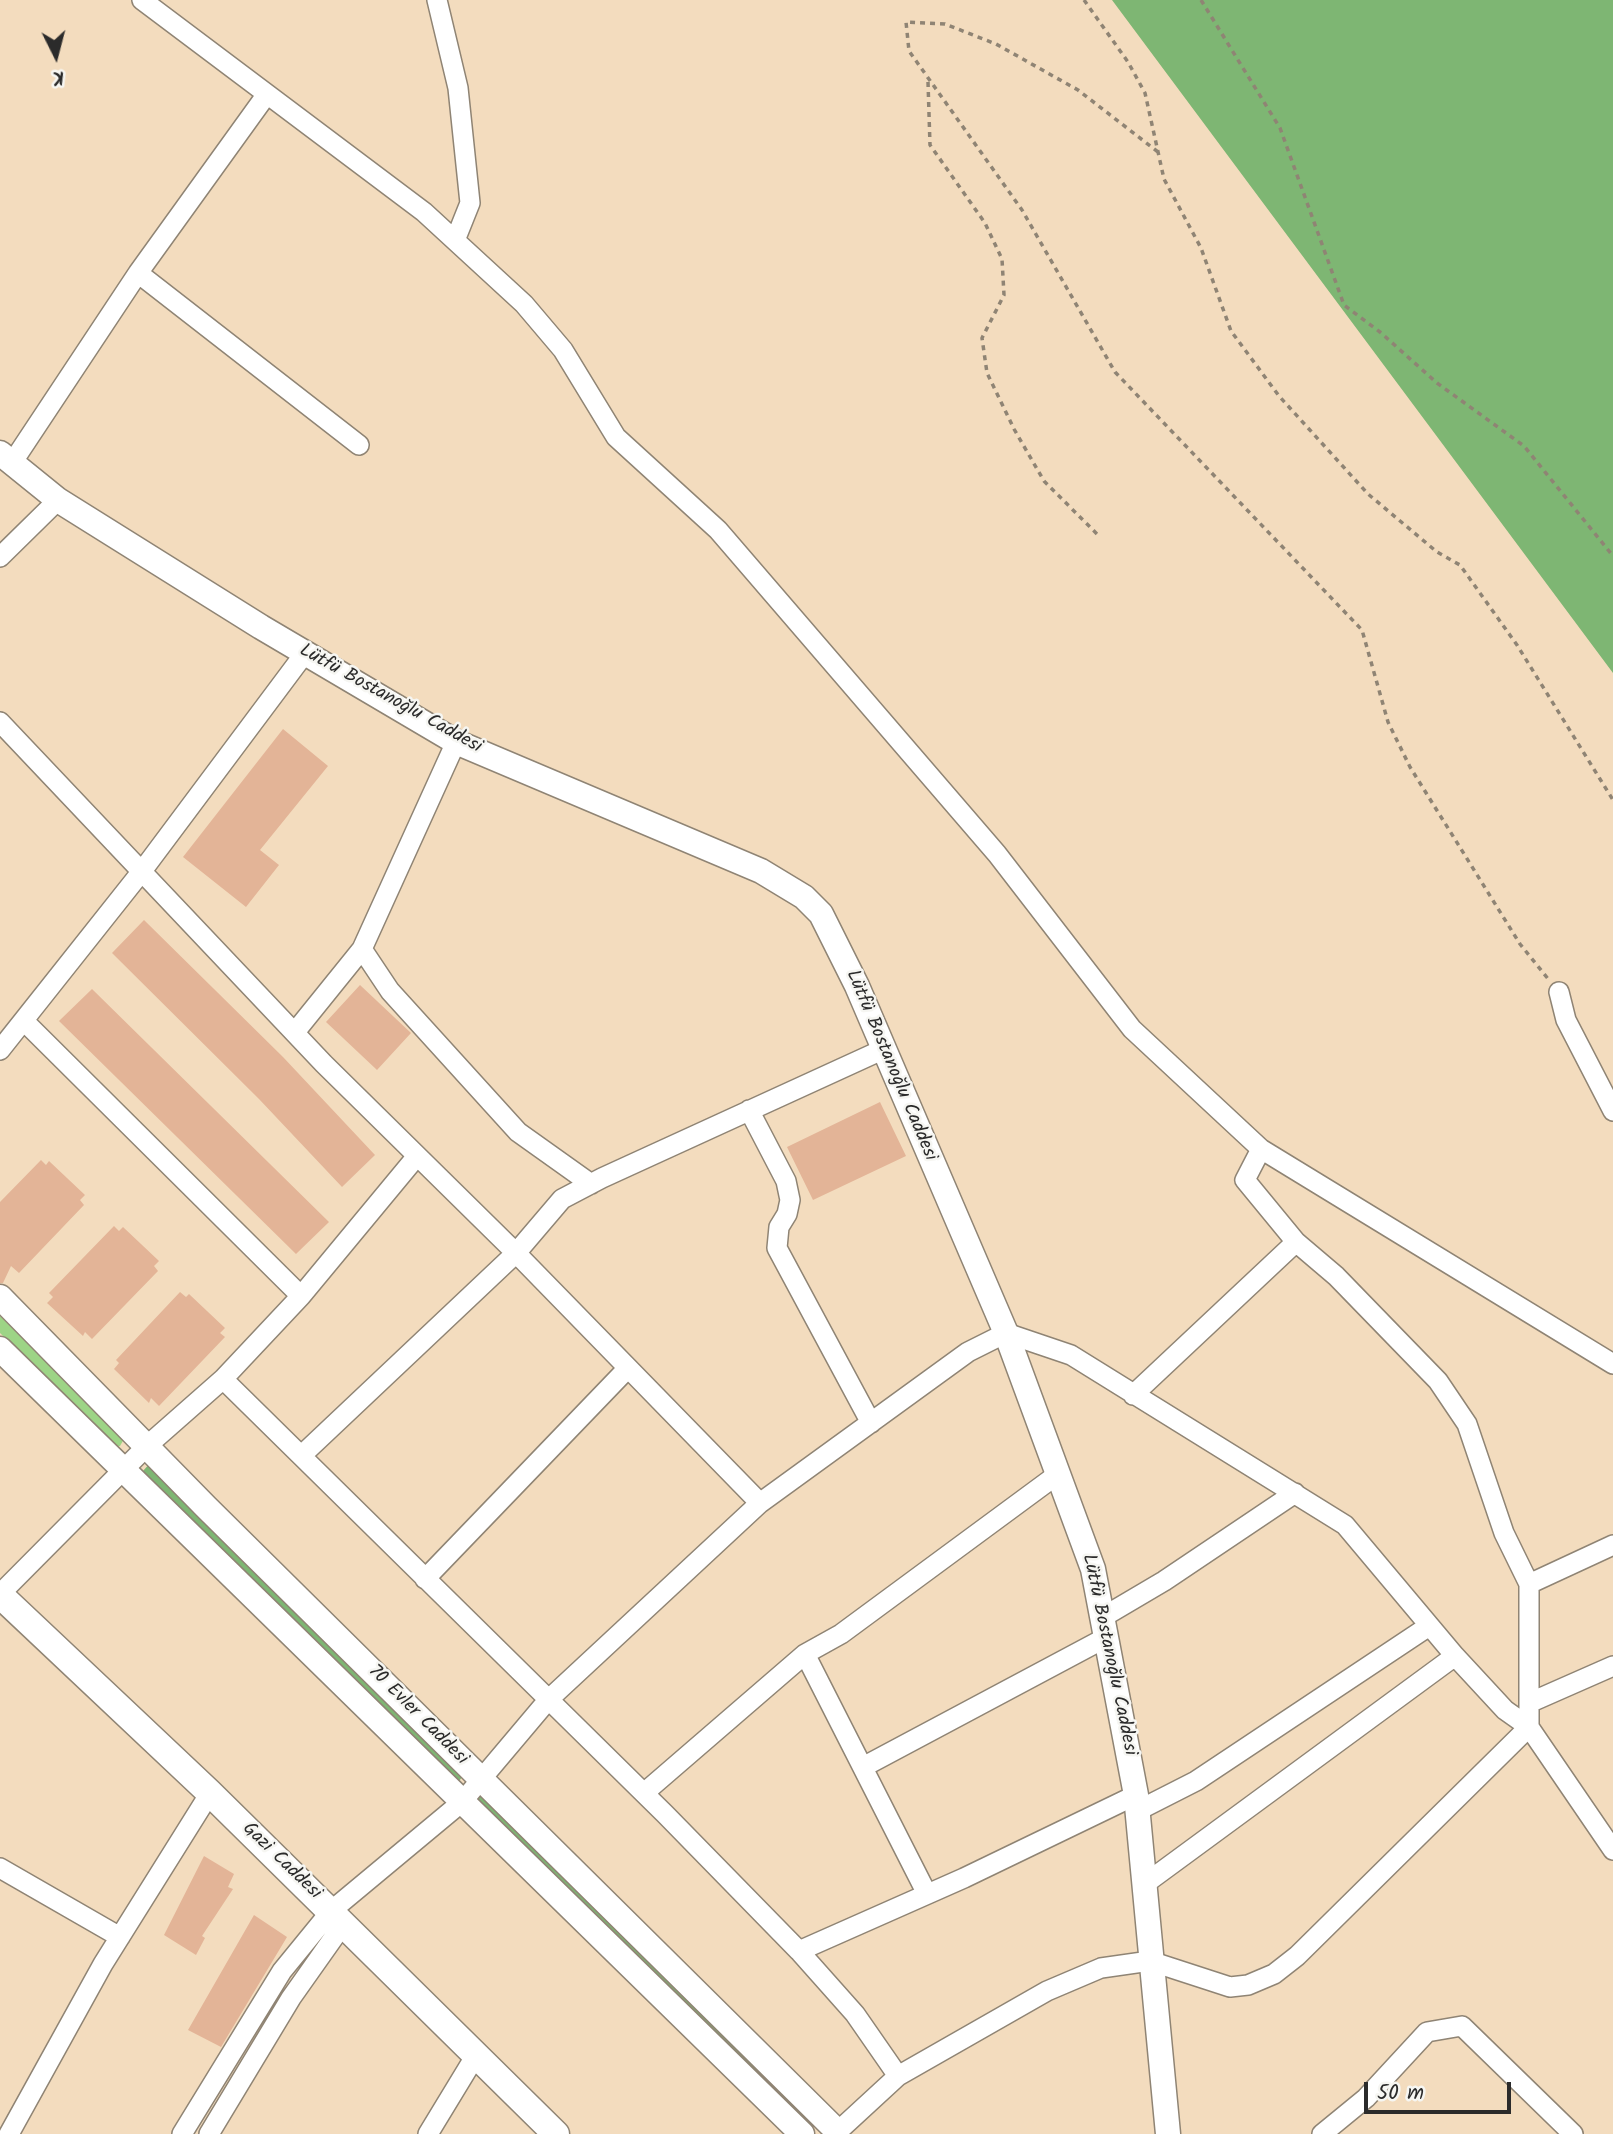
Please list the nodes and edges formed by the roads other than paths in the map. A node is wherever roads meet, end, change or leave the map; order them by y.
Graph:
1 (142, 0) edge
2 (438, 0) edge
3 (267, 94) junction
4 (456, 238) junction
5 (138, 273) junction
6 (359, 445) dead end
7 (6, 458) edge
8 (58, 500) junction
9 (0, 557) edge
10 (304, 653) junction
11 (0, 723) edge
12 (456, 742) junction
13 (142, 872) junction
14 (362, 949) junction
15 (1559, 992) road end
16 (24, 1021) junction
17 (295, 1032) junction
18 (884, 1049) junction
19 (0, 1051) edge
20 (749, 1110) junction
21 (1613, 1111) edge
22 (1261, 1149) junction
23 (417, 1156) junction
24 (591, 1184) junction
25 (1296, 1242) junction
26 (516, 1253) junction
27 (301, 1296) junction
28 (0, 1297) edge
29 (1006, 1333) junction
30 (0, 1349) edge
31 (1613, 1364) edge
32 (628, 1368) junction
33 (223, 1379) junction
34 (1133, 1395) junction
35 (870, 1423) junction
36 (148, 1445) junction
37 (302, 1455) junction
38 (125, 1470) junction
39 (1058, 1474) junction
40 (1295, 1493) junction
41 (760, 1503) junction
42 (1613, 1545) edge
43 (425, 1579) junction
44 (1529, 1584) junction
45 (0, 1595) edge
46 (1429, 1626) junction
47 (1105, 1627) junction
48 (805, 1654) junction
49 (1455, 1656) junction
50 (1613, 1666) edge
51 (548, 1700) junction
52 (1529, 1703) junction
53 (1529, 1727) junction
54 (863, 1767) junction
55 (480, 1779) junction
56 (210, 1793) junction
57 (644, 1794) junction
58 (462, 1802) junction
59 (1136, 1803) junction
60 (1613, 1850) edge
61 (0, 1868) edge
62 (1146, 1883) junction
63 (928, 1894) junction
64 (337, 1917) junction
65 (120, 1937) junction
66 (799, 1951) junction
67 (1150, 1961) junction
68 (476, 2055) junction
69 (898, 2076) junction
70 (841, 2131) edge
71 (9, 2134) edge
72 (182, 2134) edge
73 (209, 2134) edge
74 (428, 2134) edge
75 (556, 2134) edge
76 (802, 2134) edge
77 (1168, 2134) edge
78 (1322, 2134) edge
79 (1573, 2134) edge

1 - 3 street
2 - 4 street
3 - 4 street
3 - 5 street
4 - 22 street
5 - 6 street
5 - 7 street
7 - 8 street, Lütfü Bostanoğlu Caddesi
8 - 9 street
8 - 10 street, Lütfü Bostanoğlu Caddesi
10 - 12 street, Lütfü Bostanoğlu Caddesi
10 - 13 street
11 - 13 street
12 - 14 street
12 - 18 street, Lütfü Bostanoğlu Caddesi
13 - 16 street
13 - 17 street
14 - 17 street
14 - 24 street
15 - 21 street
16 - 19 street
16 - 27 street
17 - 23 street
18 - 20 street
18 - 29 street, Lütfü Bostanoğlu Caddesi
20 - 24 street
20 - 35 street
22 - 25 street
22 - 31 street
23 - 26 street
23 - 27 street
24 - 26 street
25 - 34 street
25 - 44 street
26 - 32 street
26 - 37 street
27 - 33 street
28 - 36 street, 70 Evler Caddesi
29 - 34 street
29 - 35 street
29 - 39 street, Lütfü Bostanoğlu Caddesi
30 - 38 street, 70 Evler Caddesi
32 - 41 street
32 - 43 street
33 - 36 street
33 - 37 street
34 - 40 street
35 - 41 street
36 - 38 street
36 - 55 street, 70 Evler Caddesi
37 - 43 street
38 - 45 street
38 - 58 street, 70 Evler Caddesi
39 - 47 street, Lütfü Bostanoğlu Caddesi
39 - 48 street
40 - 46 street
40 - 47 street
41 - 51 street
42 - 44 street
43 - 51 street
44 - 52 street
45 - 56 main road, Gazi Caddesi
46 - 49 street
46 - 59 street
47 - 54 street
47 - 59 street, Lütfü Bostanoğlu Caddesi
48 - 54 street
48 - 57 street
49 - 53 street
49 - 62 street
50 - 52 street
51 - 55 street
51 - 57 street
52 - 53 street
53 - 60 street
53 - 67 street
54 - 63 street
55 - 58 street
55 - 70 street, 70 Evler Caddesi
56 - 64 main road, Gazi Caddesi
56 - 65 street
57 - 66 street
58 - 64 street
58 - 76 street, 70 Evler Caddesi
59 - 62 street, Lütfü Bostanoğlu Caddesi
59 - 63 street
61 - 65 street
62 - 67 street, Lütfü Bostanoğlu Caddesi
63 - 66 street
64 - 68 main road, Gazi Caddesi
64 - 72 street
64 - 73 street
65 - 71 street
66 - 69 street
67 - 69 street
67 - 77 street, Lütfü Bostanoğlu Caddesi
68 - 74 street
68 - 75 main road, Gazi Caddesi
69 - 70 street
78 - 79 street

